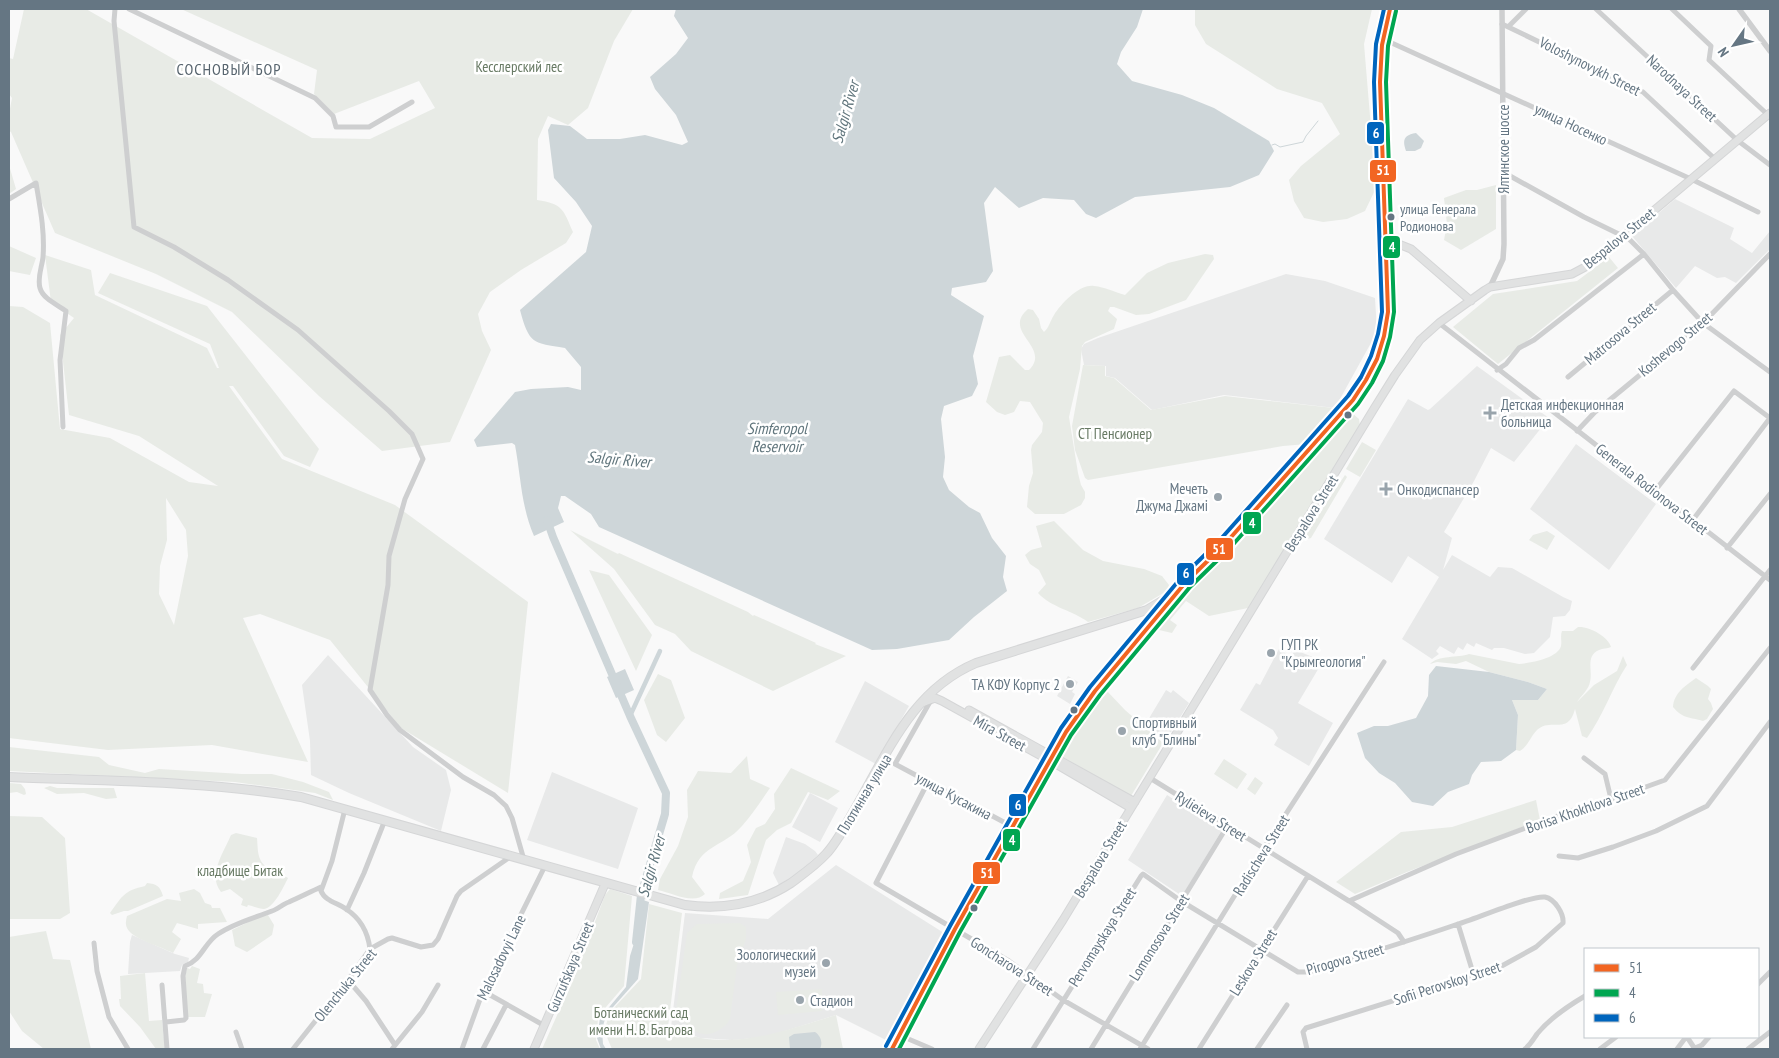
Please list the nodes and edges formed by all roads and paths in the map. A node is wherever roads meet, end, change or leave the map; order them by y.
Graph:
1 (115, 9) edge
2 (129, 9) edge
3 (1390, 9) edge
4 (1502, 9) edge
5 (1526, 9) edge
6 (1596, 9) edge
7 (1672, 9) edge
8 (1739, 9) edge
9 (1502, 24) junction
10 (1509, 26) junction
11 (1383, 38) junction
12 (1770, 51) edge
13 (1503, 93) junction
14 (412, 102) dead end
15 (1769, 114) edge
16 (1737, 140) junction
17 (1715, 159) junction
18 (1770, 165) edge
19 (1503, 172) junction
20 (1691, 179) junction
21 (9, 199) edge
22 (1758, 212) dead end
23 (1622, 236) junction
24 (1386, 243) junction
25 (1644, 254) junction
26 (1770, 254) edge
27 (1496, 275) junction
28 (1501, 285) junction
29 (1490, 287) junction
30 (1673, 290) junction
31 (1471, 301) junction
32 (1439, 323) junction
33 (1703, 323) junction
34 (1498, 370) junction
35 (1770, 372) edge
36 (1568, 377) dead end
37 (1770, 418) edge
38 (62, 427) dead end
39 (1577, 432) junction
40 (1654, 492) junction
41 (1770, 494) edge
42 (1692, 521) junction
43 (1727, 548) junction
44 (1211, 558) junction
45 (1770, 570) edge
46 (1765, 576) junction
47 (1770, 580) edge
48 (1186, 583) junction
49 (1169, 606) junction
50 (1770, 648) edge
51 (1384, 662) dead end
52 (1693, 668) dead end
53 (932, 690) junction
54 (931, 699) junction
55 (919, 704) junction
56 (1770, 722) edge
57 (1584, 758) dead end
58 (1052, 759) junction
59 (895, 764) joint
60 (9, 777) edge
61 (1150, 778) junction
62 (928, 782) junction
63 (1611, 799) junction
64 (1133, 805) junction
65 (345, 809) junction
66 (385, 820) junction
67 (1228, 825) junction
68 (1013, 827) junction
69 (1264, 848) junction
70 (510, 856) junction
71 (1558, 856) dead end
72 (524, 860) junction
73 (544, 866) junction
74 (1141, 876) joint
75 (1308, 876) junction
76 (605, 884) junction
77 (321, 887) junction
78 (1181, 900) junction
79 (1350, 900) junction
80 (1512, 905) joint
81 (347, 910) junction
82 (1219, 923) junction
83 (1458, 924) junction
84 (955, 929) junction
85 (1404, 942) junction
86 (94, 943) dead end
87 (370, 949) junction
88 (1261, 949) junction
89 (1770, 972) edge
90 (1027, 975) junction
91 (1474, 976) junction
92 (348, 980) junction
93 (1759, 983) edge
94 (162, 985) dead end
95 (438, 986) dead end
96 (483, 991) junction
97 (1584, 997) edge
98 (1063, 1000) junction
99 (506, 1005) junction
100 (1288, 1005) dead end
101 (166, 1022) junction
102 (1105, 1024) junction
103 (545, 1026) junction
104 (236, 1032) dead end
105 (1770, 1032) edge
106 (899, 1035) junction
107 (1615, 1038) edge
108 (1686, 1038) edge
109 (1688, 1038) edge
110 (1708, 1038) edge
111 (394, 1047) edge
112 (1141, 1048) edge
113 (128, 1049) edge
114 (167, 1049) edge
115 (242, 1049) edge
116 (293, 1049) edge
117 (462, 1049) edge
118 (483, 1049) edge
119 (534, 1049) edge
120 (892, 1049) edge
121 (932, 1049) edge
122 (979, 1049) edge
123 (1033, 1049) edge
124 (1090, 1049) edge
125 (1148, 1049) edge
126 (1199, 1049) edge
127 (1257, 1049) edge
128 (1307, 1049) edge
129 (1525, 1049) edge
130 (1600, 1049) edge
131 (1677, 1049) edge
132 (1695, 1049) edge
133 (1748, 1049) edge

1 - 72 street
2 - 14 street
3 - 11 main road
4 - 9 street, Ялтинское шоссе
5 - 10 street
6 - 16 street, Narodnaya Street
7 - 15 street
8 - 12 street
9 - 10 street, Voloshynovykh Street
9 - 13 street, Ялтинское шоссе
10 - 17 street, Voloshynovykh Street
11 - 13 street, улица Носенко
11 - 24 main road
13 - 19 street, Ялтинское шоссе
13 - 20 street, улица Носенко
15 - 16 main road, Bespalova Street
16 - 17 main road, Bespalova Street
16 - 18 street, Narodnaya Street
17 - 20 main road, Bespalova Street
19 - 23 street
19 - 27 street, Ялтинское шоссе
20 - 22 street, улица Носенко
20 - 23 main road, Bespalova Street
21 - 38 street
23 - 25 street
23 - 28 main road, Bespalova Street
24 - 31 main road
24 - 44 main road
25 - 30 street
25 - 34 street, Bespalova Street
26 - 33 street, Koshevogo Street
27 - 28 street
27 - 29 street, Ялтинское шоссе
28 - 29 main road, Bespalova Street
29 - 31 main road, Bespalova Street
30 - 33 street
30 - 36 street, Matrosova Street
31 - 32 main road, Bespalova Street
32 - 34 street, Generala Rodionova Street
32 - 61 main road, Bespalova Street
33 - 35 street
33 - 39 street, Koshevogo Street
34 - 39 street, Generala Rodionova Street
37 - 40 street
37 - 42 street
39 - 40 street, Generala Rodionova Street
40 - 42 street, Generala Rodionova Street
41 - 43 street
42 - 43 street, Generala Rodionova Street
43 - 46 street, Generala Rodionova Street
44 - 48 main road
44 - 49 main road
45 - 46 street
46 - 47 street, Generala Rodionova Street
46 - 52 street
48 - 49 main road
48 - 53 main road
49 - 53 main road
49 - 58 main road
50 - 63 street, Borisa Khokhlova Street
51 - 69 street, Radischeva Street
53 - 55 main road, Плотинная улица
53 - 58 main road, Mira Street
54 - 55 main road
54 - 58 main road, Mira Street
54 - 59 street, Плотинная улица
55 - 76 main road, Плотинная улица
56 - 71 street
57 - 63 street
58 - 64 main road, Mira Street
58 - 68 main road
59 - 62 street, улица Кусакина
60 - 65 main road, Плотинная улица
61 - 64 main road, Bespalova Street
61 - 67 street, Rylieieva Street
62 - 68 street, улица Кусакина
62 - 84 street, Goncharova Street
63 - 79 street, Borisa Khokhlova Street
64 - 90 main road, Bespalova Street
65 - 66 main road, Плотинная улица
65 - 77 street
66 - 70 main road, Плотинная улица
66 - 81 street
67 - 69 street, Rylieieva Street
67 - 78 street, Lomonosova Street
68 - 84 main road
69 - 75 street, Rylieieva Street
69 - 82 street, Radischeva Street
70 - 72 main road, Плотинная улица
70 - 87 street, Olenchuka Street
72 - 73 main road, Плотинная улица
73 - 76 main road, Плотинная улица
73 - 96 street, Malosadovyi Lane
74 - 78 street, Pirogova Street
74 - 98 street, Pervomayskaya Street
75 - 79 street, Rylieieva Street
75 - 88 street, Leskova Street
76 - 103 main road, Gurzufskaya Street
77 - 81 street
77 - 101 street
78 - 82 street, Pirogova Street
78 - 102 street, Lomonosova Street
79 - 85 street, Rylieieva Street
80 - 83 street, Pirogova Street
80 - 91 street, Sofii Perovskoy Street
81 - 87 street
82 - 88 street, Pirogova Street
82 - 112 street, Radischeva Street
83 - 85 street, Pirogova Street
83 - 91 street
84 - 90 street, Goncharova Street
84 - 106 main road
85 - 88 street, Pirogova Street
86 - 113 street
87 - 92 street, Olenchuka Street
88 - 126 street, Leskova Street
89 - 93 street
90 - 98 street, Goncharova Street
90 - 122 main road, Bespalova Street
91 - 128 street, Sofii Perovskoy Street
92 - 111 street
92 - 116 street, Olenchuka Street
94 - 101 street
95 - 111 street
96 - 99 street
96 - 117 street, Malosadovyi Lane
97 - 129 street
98 - 102 street, Goncharova Street
98 - 123 street, Pervomayskaya Street
99 - 103 street
99 - 118 street
100 - 127 street
101 - 114 street
102 - 112 street, Goncharova Street
102 - 124 street, Lomonosova Street
103 - 119 main road, Gurzufskaya Street
104 - 115 street
105 - 133 street
106 - 120 main road
106 - 121 street
107 - 130 street
108 - 131 street
109 - 132 street
110 - 132 street
112 - 125 street, Goncharova Street

